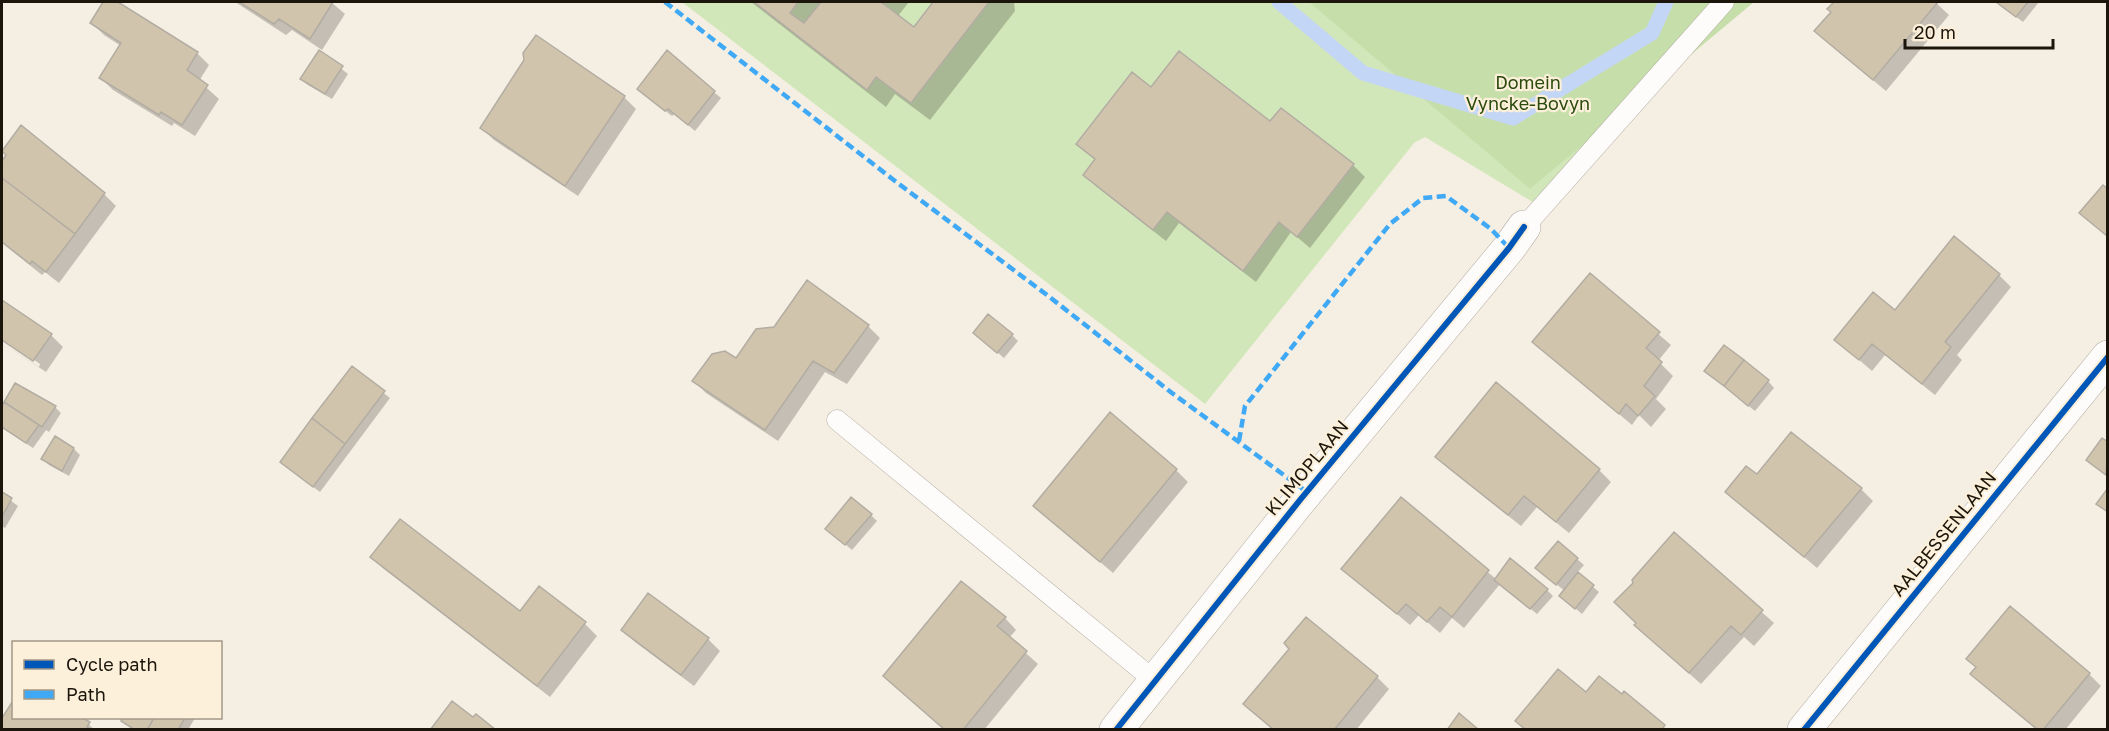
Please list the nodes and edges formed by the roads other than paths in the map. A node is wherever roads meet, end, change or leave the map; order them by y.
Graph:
1 (1724, 2) edge
2 (1524, 227) joint
3 (2108, 357) edge
4 (837, 420) dead end
5 (1155, 681) junction
6 (1116, 729) edge
7 (1804, 729) edge

1 - 2 lane
2 - 5 street, KLIMOPLAAN
3 - 7 street, AALBESSENLAAN
4 - 5 lane
5 - 6 street, KLIMOPLAAN

